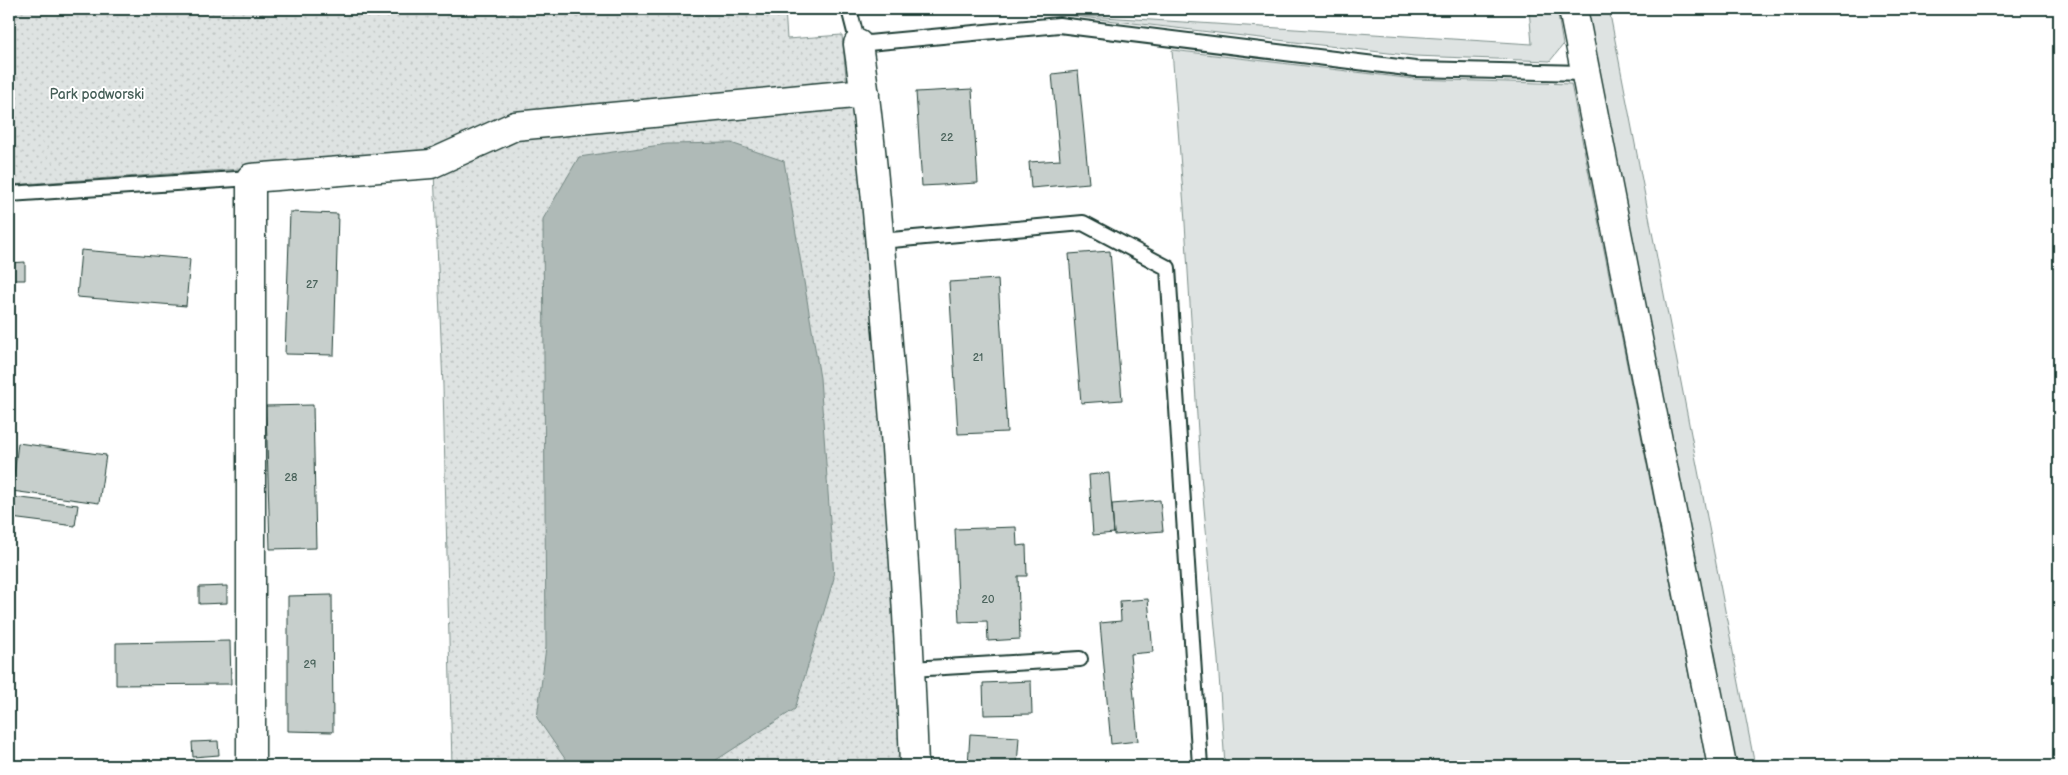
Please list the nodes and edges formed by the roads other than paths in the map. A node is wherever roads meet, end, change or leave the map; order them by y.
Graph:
1 (849, 9) edge
2 (1573, 9) edge
3 (858, 44) junction
4 (1586, 73) junction
5 (866, 93) junction
6 (251, 178) junction
7 (9, 194) edge
8 (880, 241) junction
9 (1080, 659) dead end
10 (911, 670) junction
11 (251, 766) edge
12 (914, 766) edge
13 (1200, 766) edge
14 (1722, 766) edge

1 - 3 lane
2 - 4 street
3 - 4 lane
3 - 5 street
4 - 14 street
5 - 6 street
5 - 8 street
6 - 7 lane
6 - 11 street
8 - 10 street
8 - 13 lane
9 - 10 lane
10 - 12 street

